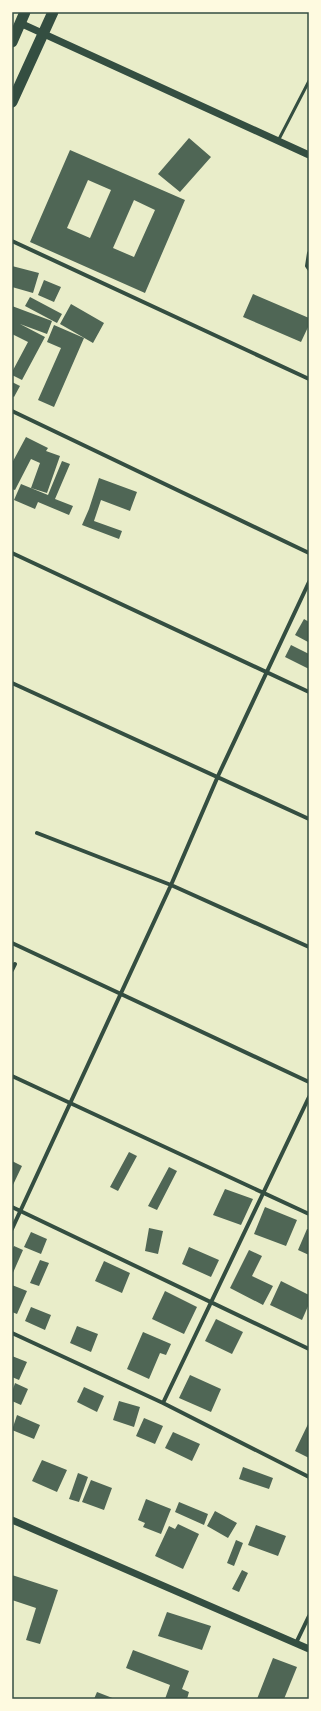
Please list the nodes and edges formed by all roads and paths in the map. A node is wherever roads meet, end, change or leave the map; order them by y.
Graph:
1 (25, 12) edge
2 (53, 12) edge
3 (20, 23) junction
4 (43, 34) junction
5 (12, 42) edge
6 (309, 81) edge
7 (12, 102) edge
8 (278, 141) junction
9 (309, 155) edge
10 (12, 241) edge
11 (309, 253) edge
12 (309, 269) edge
13 (309, 379) edge
14 (12, 411) edge
15 (12, 553) edge
16 (309, 553) edge
17 (309, 582) edge
18 (267, 673) junction
19 (12, 683) edge
20 (309, 692) edge
21 (218, 776) junction
22 (309, 819) edge
23 (37, 833) dead end
24 (171, 885) junction
25 (12, 943) edge
26 (309, 947) edge
27 (15, 964) dead end
28 (12, 970) edge
29 (122, 994) junction
30 (12, 1076) edge
31 (309, 1082) edge
32 (309, 1098) edge
33 (70, 1101) junction
34 (263, 1193) junction
35 (12, 1207) edge
36 (22, 1211) junction
37 (309, 1214) edge
38 (12, 1229) edge
39 (211, 1302) junction
40 (12, 1332) edge
41 (309, 1349) edge
42 (163, 1404) junction
43 (309, 1477) edge
44 (12, 1520) edge
45 (309, 1616) edge
46 (296, 1643) junction
47 (309, 1649) edge

1 - 3 highway
2 - 4 highway
3 - 4 street
3 - 5 highway
4 - 7 highway
4 - 8 street
6 - 8 lane
8 - 9 street
10 - 13 street
11 - 12 street
14 - 16 street
15 - 18 street
17 - 18 street
18 - 20 street
18 - 21 street
19 - 21 street
21 - 22 street
21 - 24 street
23 - 24 street
24 - 26 street
24 - 29 street
25 - 29 street
27 - 28 street
29 - 31 street
29 - 33 street
30 - 33 street
32 - 34 street
33 - 34 street
33 - 36 street
34 - 37 street
34 - 39 street
35 - 36 street
36 - 38 street
36 - 39 street
39 - 41 street
39 - 42 street
40 - 42 street
42 - 43 street
44 - 46 street
45 - 46 street
46 - 47 street

